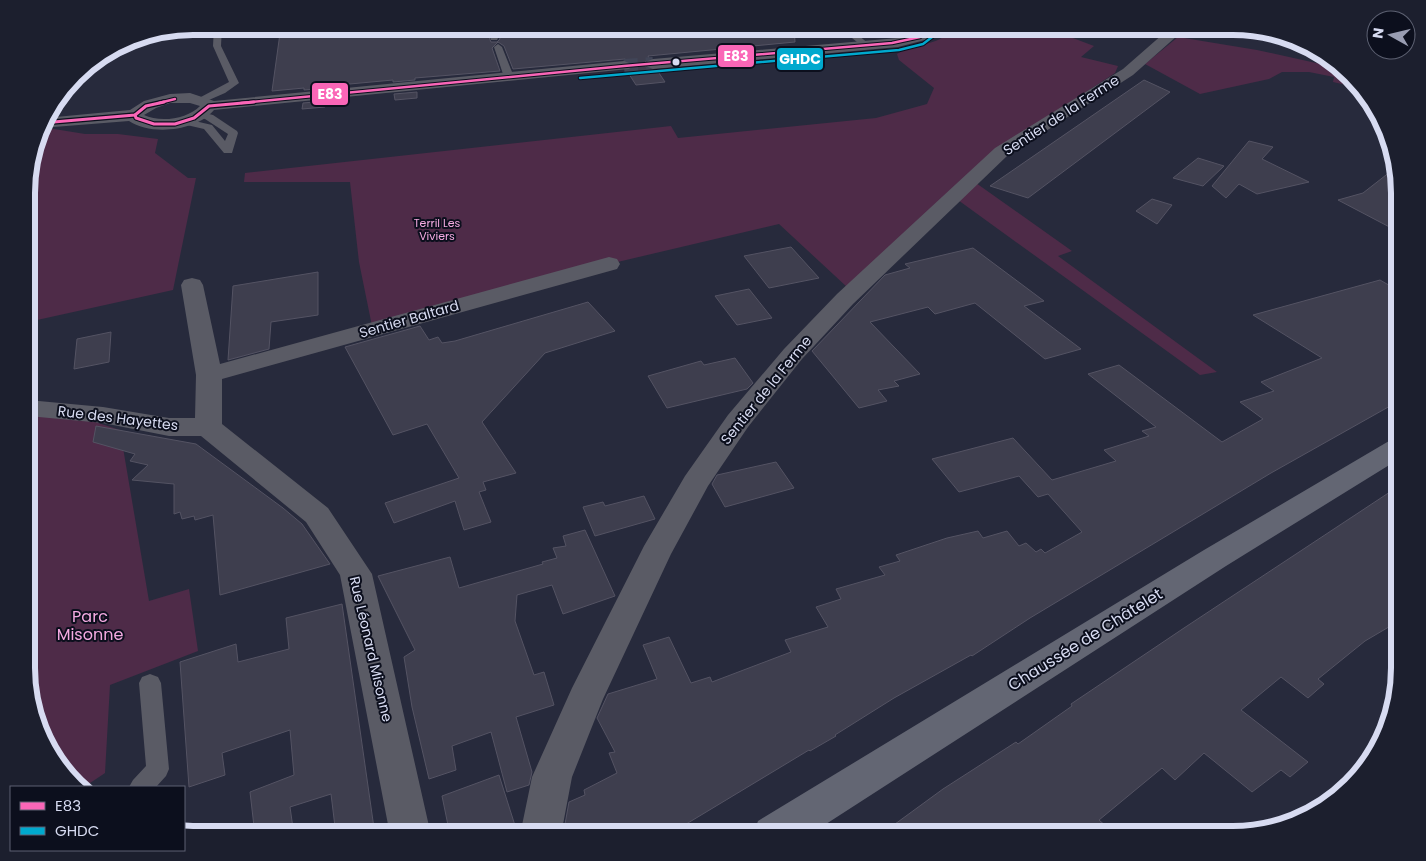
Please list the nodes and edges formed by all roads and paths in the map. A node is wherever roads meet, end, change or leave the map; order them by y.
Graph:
1 (217, 35) edge
2 (493, 35) edge
3 (853, 35) edge
4 (926, 35) edge
5 (1171, 35) edge
6 (865, 44) junction
7 (653, 64) tunnel mouth
8 (624, 66) tunnel mouth
9 (509, 77) junction
10 (204, 107) junction
11 (135, 115) junction
12 (182, 121) junction
13 (52, 122) edge
14 (609, 264) dead end
15 (192, 285) dead end
16 (209, 375) junction
17 (35, 409) edge
18 (208, 427) junction
19 (1391, 452) edge
20 (150, 683) dead end
21 (142, 786) edge
22 (409, 826) edge
23 (542, 826) edge
24 (786, 826) edge

1 - 10 lane
2 - 9 lane
3 - 6 lane
4 - 6 street
5 - 23 street, Sentier de la Ferme
6 - 7 street
8 - 9 street
9 - 10 street
10 - 11 street
10 - 12 street
10 - 12 lane
11 - 12 street
11 - 13 street
14 - 16 street, Sentier Baltard
15 - 16 street
16 - 18 street
17 - 18 street, Rue des Hayettes
18 - 22 street, Rue Léonard Misonne
19 - 24 main road, Chaussée de Châtelet
20 - 21 lane

